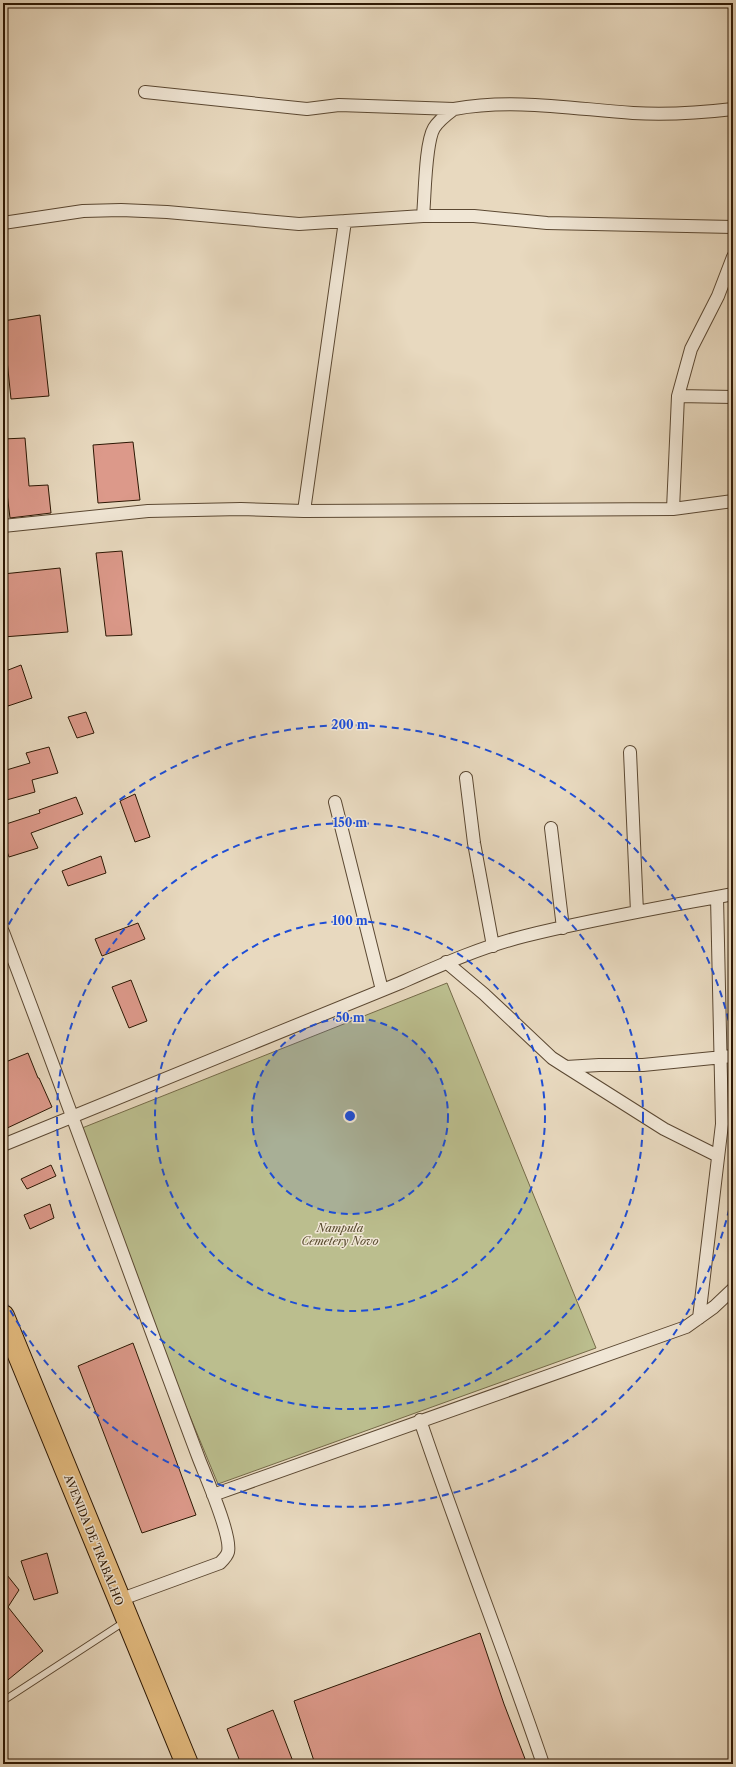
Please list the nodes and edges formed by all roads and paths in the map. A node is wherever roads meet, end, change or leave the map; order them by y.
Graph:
1 (145, 92) dead end
2 (454, 109) junction
3 (733, 109) edge
4 (423, 216) junction
5 (345, 221) junction
6 (3, 222) edge
7 (733, 227) edge
8 (733, 257) edge
9 (678, 396) junction
10 (733, 397) edge
11 (733, 501) edge
12 (673, 509) junction
13 (304, 511) junction
14 (3, 526) edge
15 (630, 752) dead end
16 (466, 778) dead end
17 (335, 802) dead end
18 (551, 828) dead end
19 (733, 894) edge
20 (717, 897) junction
21 (637, 912) junction
22 (563, 928) junction
23 (3, 932) edge
24 (493, 946) junction
25 (446, 962) junction
26 (382, 990) junction
27 (733, 1056) edge
28 (720, 1058) junction
29 (566, 1067) junction
30 (73, 1116) junction
31 (3, 1145) edge
32 (718, 1156) junction
33 (733, 1289) edge
34 (3, 1316) edge
35 (699, 1318) junction
36 (420, 1420) junction
37 (213, 1495) junction
38 (119, 1600) junction
39 (127, 1620) junction
40 (3, 1701) edge
41 (187, 1764) edge
42 (543, 1764) edge

1 - 2 street
2 - 3 street
2 - 4 street
4 - 5 street
4 - 7 street
5 - 6 street
5 - 13 street
8 - 9 street
9 - 10 street
9 - 12 street
11 - 12 street
12 - 13 street
13 - 14 street
15 - 21 street
16 - 24 street
17 - 26 street
18 - 22 street
19 - 20 street
20 - 21 street
20 - 28 street
21 - 22 street
22 - 24 street
23 - 30 street
24 - 25 street
25 - 26 street
25 - 29 street
26 - 30 street
27 - 28 street
28 - 29 street
28 - 32 street
29 - 32 street
30 - 31 street
30 - 37 street
32 - 35 street
33 - 35 street
34 - 38 highway, AVENIDA DE TRABALHO
35 - 36 street
36 - 37 street
36 - 42 street
37 - 38 street
38 - 39 highway, AVENIDA DE TRABALHO
39 - 40 lane
39 - 41 highway, AVENIDA DE TRABALHO

